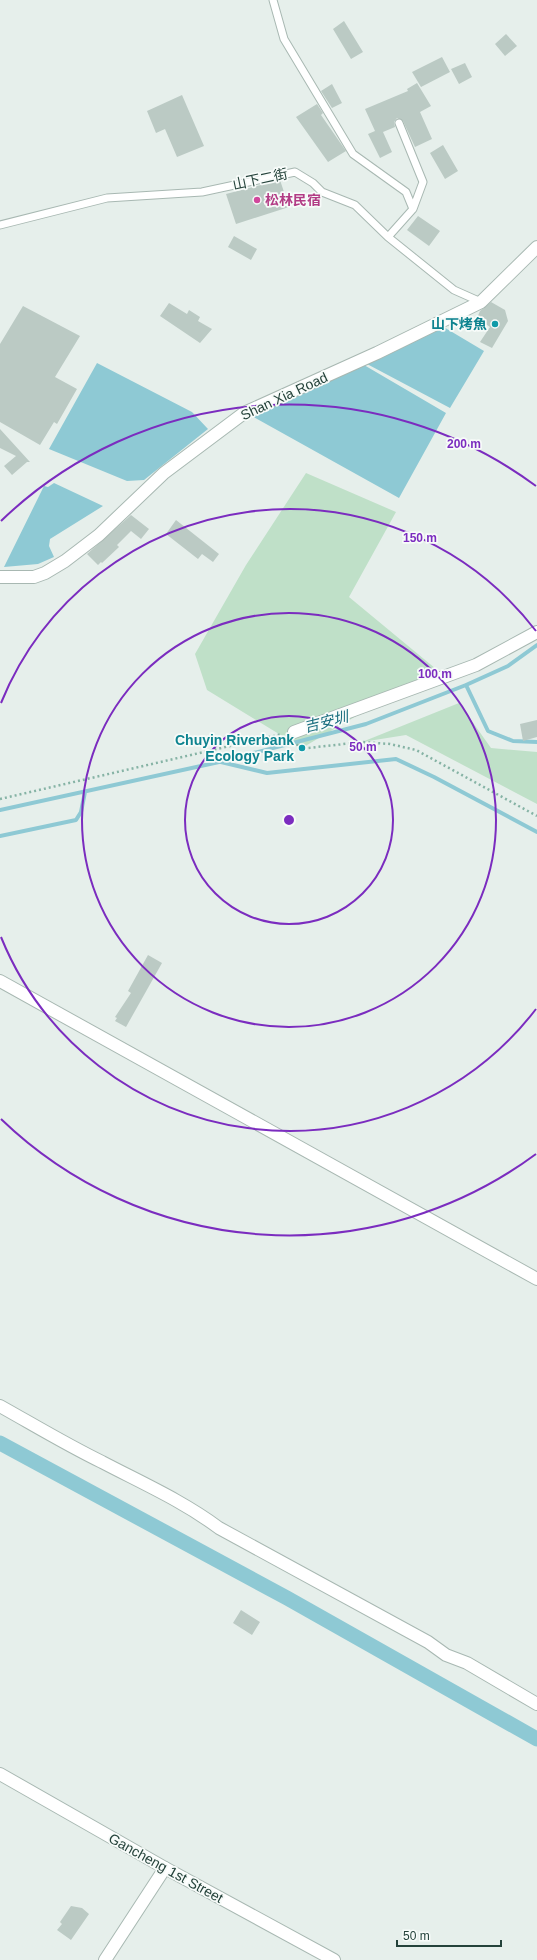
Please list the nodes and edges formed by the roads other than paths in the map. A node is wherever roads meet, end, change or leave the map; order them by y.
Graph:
1 (273, 0) edge
2 (399, 123) dead end
3 (414, 209) junction
4 (0, 225) edge
5 (388, 237) junction
6 (537, 247) edge
7 (482, 302) junction
8 (0, 577) edge
9 (537, 632) edge
10 (294, 732) road end
11 (0, 981) edge
12 (537, 1279) edge
13 (0, 1406) edge
14 (537, 1704) edge
15 (0, 1774) edge
16 (165, 1868) junction
17 (105, 1960) edge
18 (334, 1960) edge

1 - 3 lane
2 - 3 lane
3 - 5 lane
4 - 5 lane, 山下二街
5 - 7 lane, 山下二街
6 - 7 street, Shan Xia Road
7 - 8 street, Shan Xia Road
9 - 10 street
11 - 12 street
13 - 14 street
15 - 16 street, Gancheng 1st Street
16 - 17 street
16 - 18 street, Gancheng 1st Street

